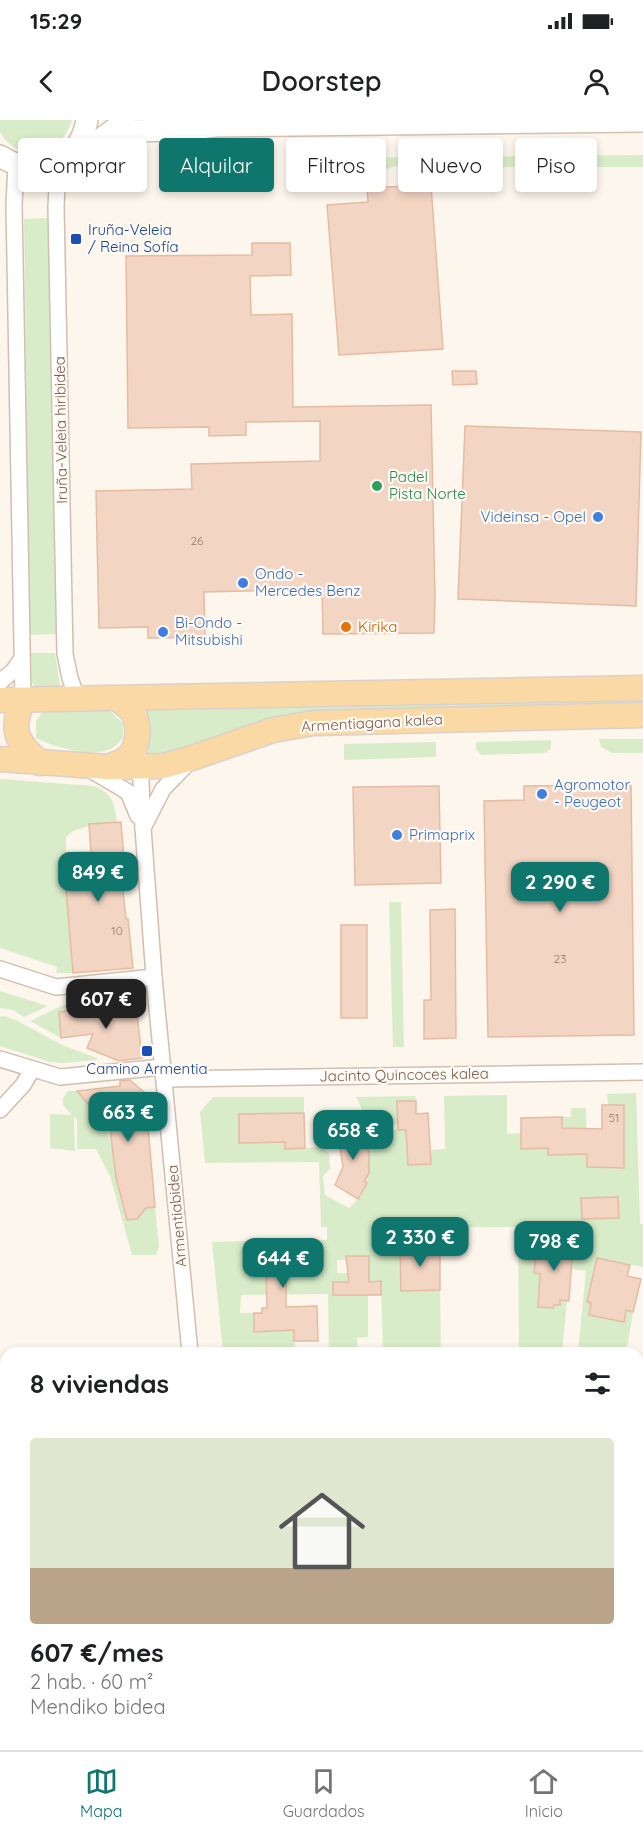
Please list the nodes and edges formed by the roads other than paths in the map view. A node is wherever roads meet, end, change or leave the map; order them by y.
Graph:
1 (87, 120) edge
2 (643, 121) edge
3 (204, 123) edge
4 (121, 125) edge
5 (82, 138) edge
6 (103, 138) edge
7 (7, 162) edge
8 (57, 192) edge
9 (22, 658) junction
10 (0, 682) edge
11 (643, 688) edge
12 (77, 698) junction
13 (118, 699) junction
14 (11, 700) edge
15 (643, 715) edge
16 (138, 735) junction
17 (192, 758) junction
18 (0, 759) edge
19 (40, 763) junction
20 (81, 765) junction
21 (106, 767) junction
22 (140, 768) junction
23 (143, 828) junction
24 (0, 969) edge
25 (154, 977) junction
26 (0, 1059) edge
27 (32, 1070) junction
28 (643, 1072) edge
29 (163, 1073) junction
30 (0, 1110) edge
31 (189, 1347) edge

1 - 5 main road
2 - 3 main road
3 - 4 main road
4 - 6 main road
7 - 9 street
8 - 12 street, Iruña-Veleia hiribidea
9 - 10 street
9 - 14 street
11 - 13 main road, Armentiagana kalea
12 - 13 main road, Armentiagana kalea
12 - 14 main road, Armentiagana kalea
13 - 16 main road
14 - 19 main road
15 - 17 main road, Armentiagana kalea
16 - 21 main road
16 - 22 street, Armentiabidea
17 - 22 main road, Armentiagana kalea
17 - 23 street
18 - 19 main road, Armentiagana kalea
19 - 20 main road, Armentiagana kalea
20 - 21 main road, Armentiagana kalea
20 - 23 street, Armentiabidea
21 - 22 main road, Armentiagana kalea
22 - 23 street, Armentiabidea
23 - 25 street, Armentiabidea
24 - 25 street
25 - 29 street, Armentiabidea
26 - 27 street, Jacinto Quincoces kalea
27 - 29 street, Jacinto Quincoces kalea
27 - 30 street
28 - 29 street, Jacinto Quincoces kalea
29 - 31 street, Armentiabidea

